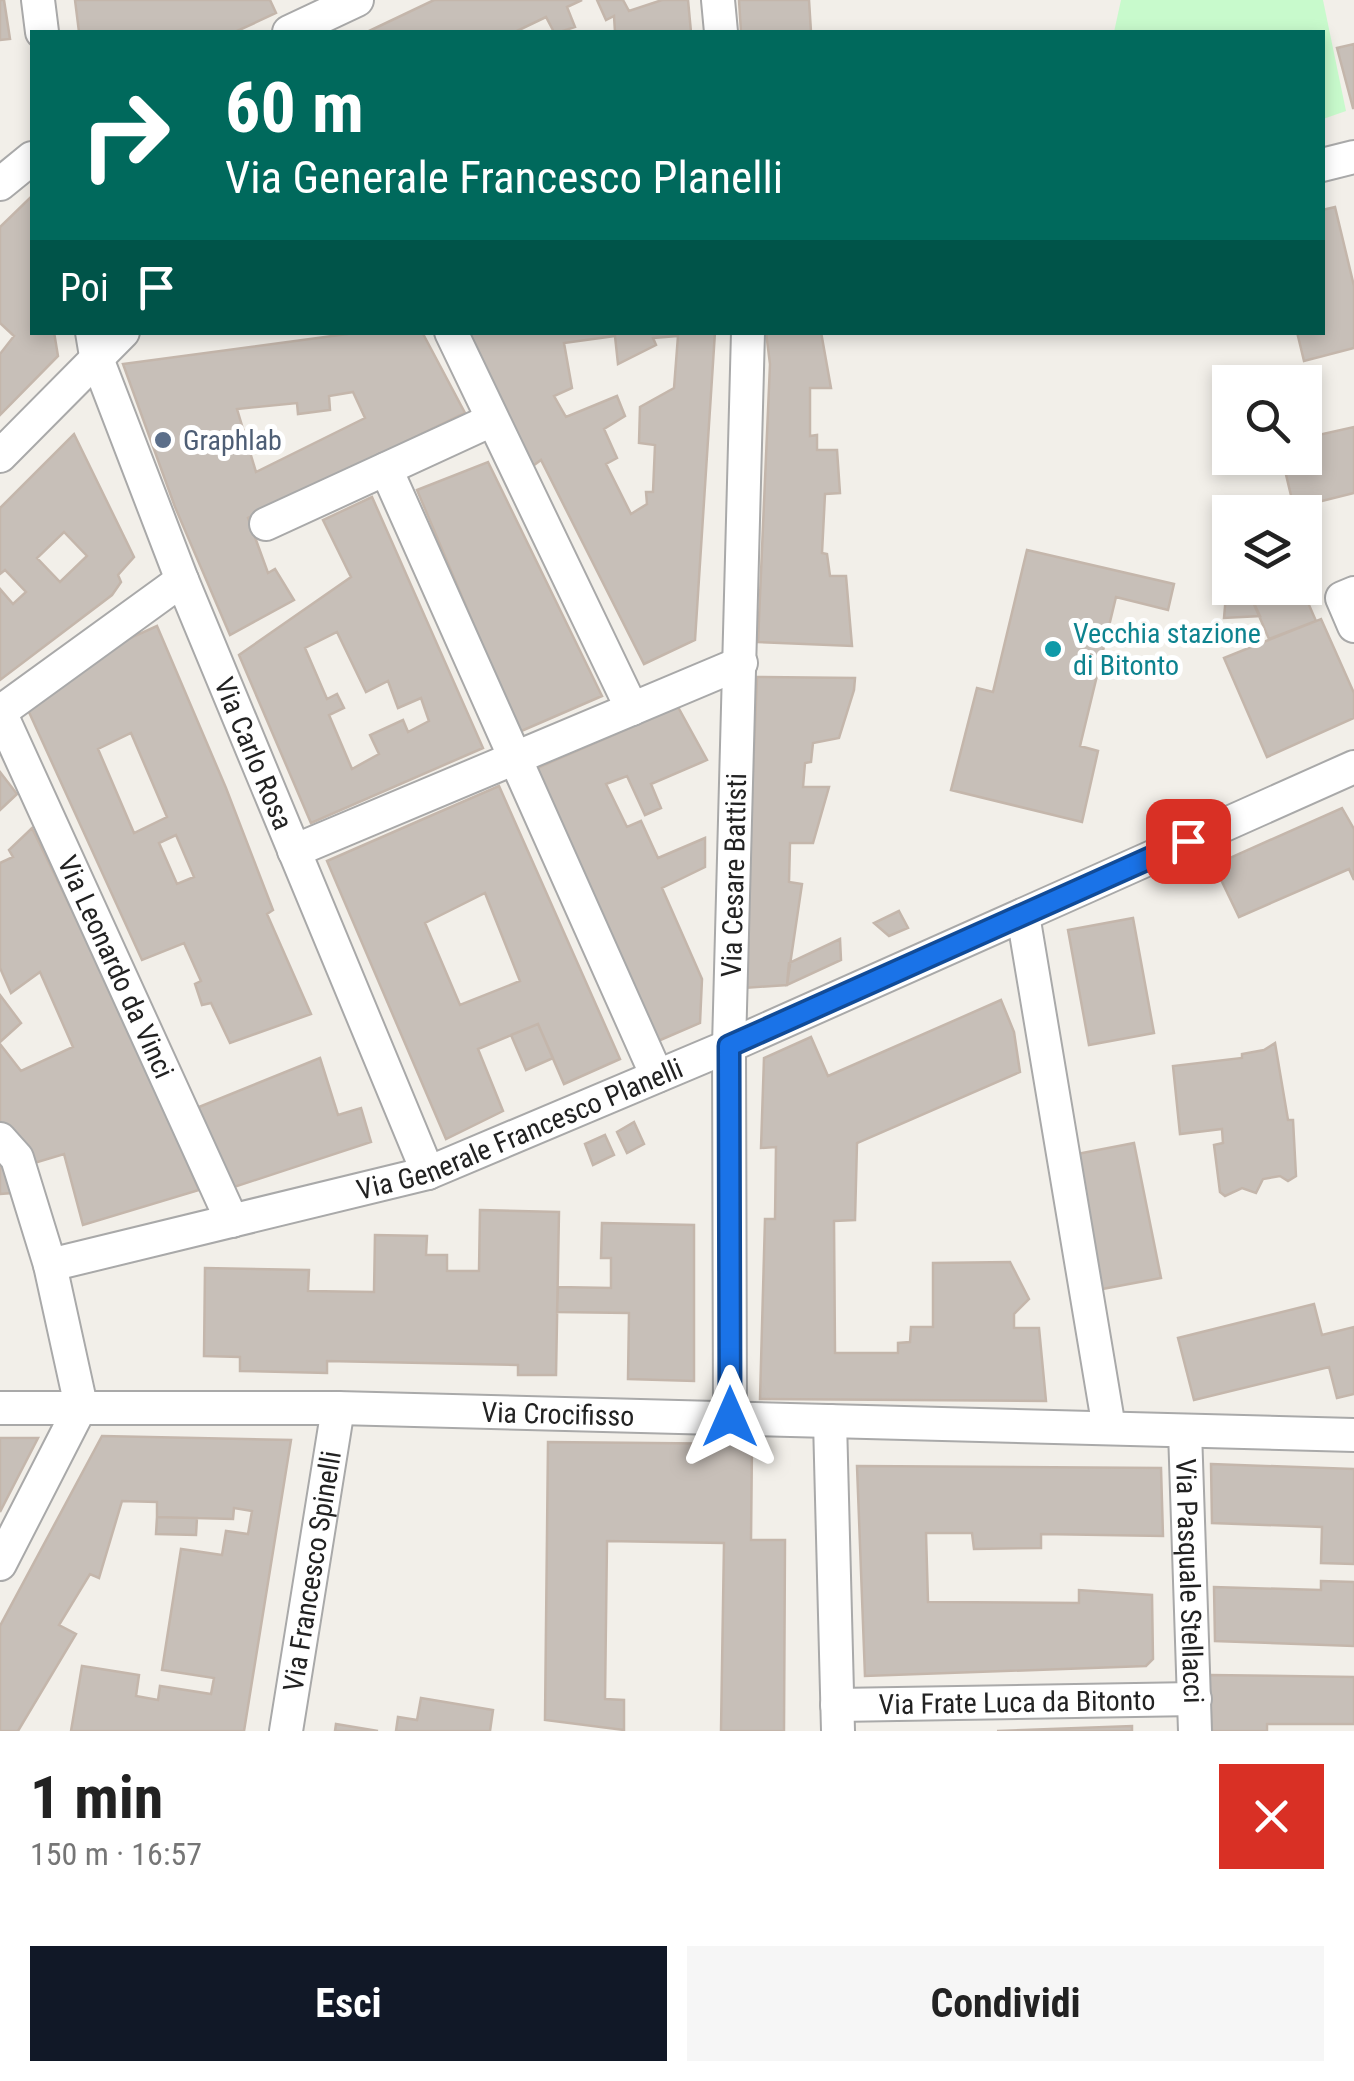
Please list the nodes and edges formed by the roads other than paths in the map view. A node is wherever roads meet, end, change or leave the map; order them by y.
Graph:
1 (38, 0) edge
2 (358, 0) edge
3 (718, 0) edge
4 (296, 23) edge
5 (42, 30) edge
6 (721, 30) edge
7 (1354, 157) edge
8 (30, 160) edge
9 (1325, 163) edge
10 (0, 184) edge
11 (452, 335) edge
12 (748, 335) edge
13 (94, 344) edge
14 (492, 420) junction
15 (0, 456) edge
16 (386, 469) junction
17 (266, 524) dead end
18 (182, 580) junction
19 (1354, 592) edge
20 (1354, 626) edge
21 (740, 663) junction
22 (632, 709) junction
23 (0, 712) edge
24 (514, 758) junction
25 (1354, 767) edge
26 (294, 851) junction
27 (1022, 916) junction
28 (729, 1046) junction
29 (657, 1076) junction
30 (0, 1139) edge
31 (428, 1173) junction
32 (232, 1220) junction
33 (50, 1266) junction
34 (82, 1406) junction
35 (0, 1408) edge
36 (338, 1408) junction
37 (730, 1417) junction
38 (830, 1421) junction
39 (1108, 1428) junction
40 (1185, 1431) junction
41 (1354, 1435) edge
42 (0, 1564) edge
43 (1195, 1715) edge
44 (838, 1718) edge
45 (286, 1731) edge

1 - 5 street
2 - 4 street
3 - 6 street
7 - 9 street
8 - 10 street
11 - 14 street
12 - 21 street, Via Cesare Battisti
13 - 15 street
13 - 18 street, Via Carlo Rosa
14 - 16 street
14 - 22 street
16 - 17 street
16 - 24 street
18 - 23 street, Via Leonardo da Vinci
18 - 26 street, Via Carlo Rosa
19 - 20 street
21 - 22 street
21 - 28 street, Via Cesare Battisti
22 - 24 street
23 - 32 street, Via Leonardo da Vinci
24 - 26 street
24 - 29 street
25 - 27 street, Via Generale Francesco Planelli
26 - 31 street, Via Carlo Rosa
27 - 28 street, Via Generale Francesco Planelli
27 - 39 street
28 - 29 street, Via Generale Francesco Planelli
28 - 37 street, Via Cesare Battisti
29 - 31 street, Via Generale Francesco Planelli
30 - 33 street
31 - 32 street, Via Generale Francesco Planelli
32 - 33 street, Via Generale Francesco Planelli
33 - 34 street
34 - 35 street, Via Crocifisso
34 - 36 street, Via Crocifisso
34 - 42 street
36 - 37 street, Via Crocifisso
36 - 45 street, Via Francesco Spinelli
37 - 38 street, Via Crocifisso
38 - 39 street, Via Crocifisso
38 - 44 street
39 - 40 street, Via Crocifisso
40 - 41 street, Via Crocifisso
40 - 43 street, Via Pasquale Stellacci
43 - 44 street, Via Frate Luca da Bitonto

